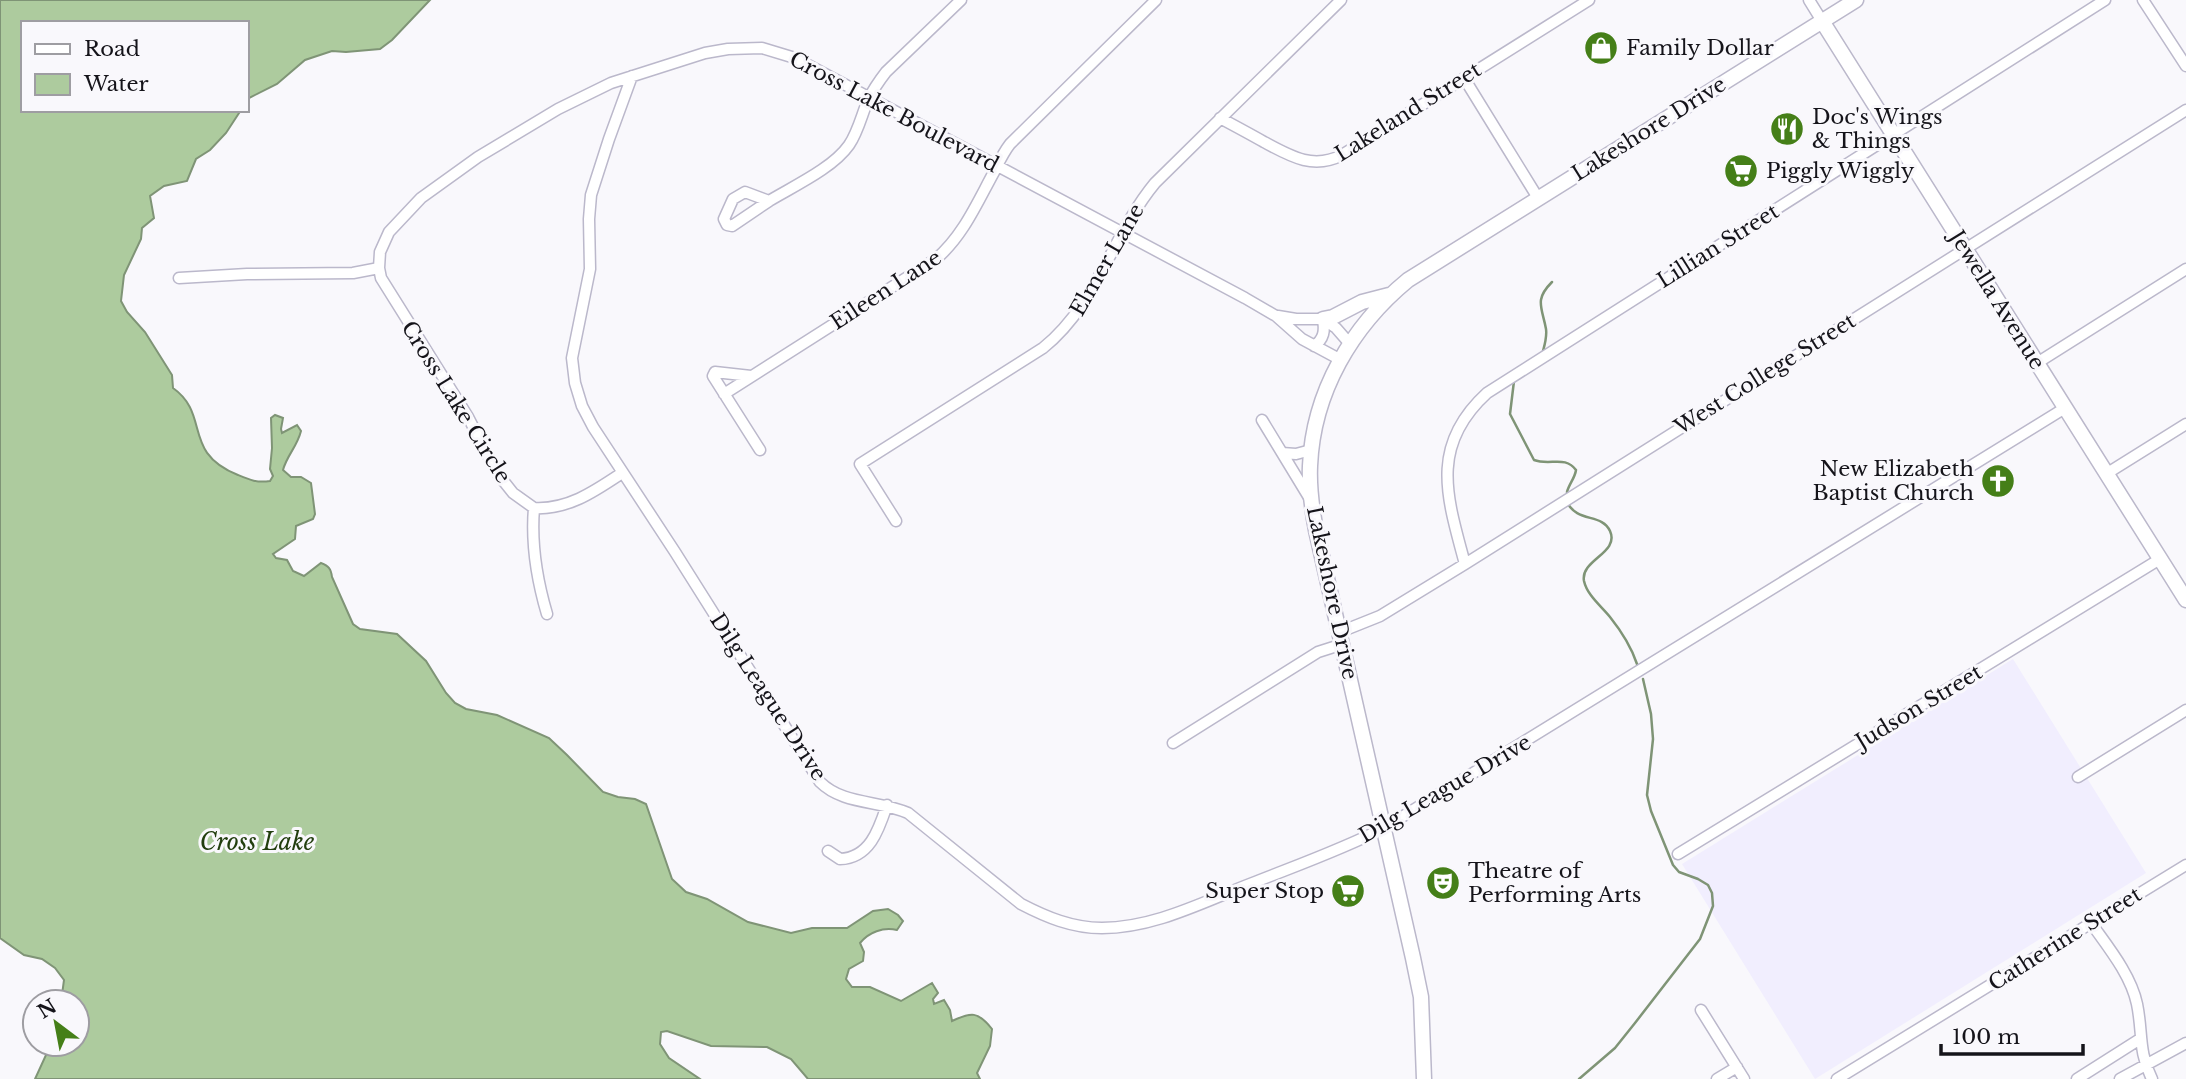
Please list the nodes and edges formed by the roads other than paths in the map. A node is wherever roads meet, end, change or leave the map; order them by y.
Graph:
1 (961, 0) edge
2 (1156, 0) edge
3 (1341, 0) edge
4 (1588, 0) edge
5 (1809, 0) edge
6 (1856, 0) edge
7 (2105, 0) edge
8 (2143, 0) edge
9 (1822, 21) junction
10 (2186, 66) edge
11 (632, 76) junction
12 (1464, 78) junction
13 (869, 98) junction
14 (2186, 110) edge
15 (1220, 118) junction
16 (1893, 134) junction
17 (997, 166) junction
18 (1538, 198) junction
19 (769, 201) dead end
20 (1122, 234) junction
21 (1965, 248) junction
22 (379, 268) junction
23 (2186, 269) edge
24 (179, 278) dead end
25 (1390, 295) junction
26 (1276, 316) junction
27 (1317, 320) junction
28 (1302, 338) junction
29 (1350, 344) junction
30 (1314, 346) junction
31 (1341, 360) junction
32 (2037, 363) junction
33 (751, 376) junction
34 (724, 394) junction
35 (2065, 408) junction
36 (1262, 420) dead end
37 (2186, 424) edge
38 (760, 450) dead end
39 (1311, 450) junction
40 (1282, 453) junction
41 (622, 473) junction
42 (2106, 474) junction
43 (1311, 500) junction
44 (534, 508) junction
45 (896, 521) dead end
46 (2160, 559) junction
47 (1465, 564) junction
48 (2181, 582) edge
49 (2186, 600) edge
50 (547, 614) dead end
51 (1342, 638) junction
52 (2186, 710) edge
53 (1172, 743) dead end
54 (2078, 777) dead end
55 (887, 805) junction
56 (1384, 828) junction
57 (828, 851) dead end
58 (1678, 854) dead end
59 (2186, 865) edge
60 (2091, 923) junction
61 (1701, 1010) dead end
62 (2140, 1039) junction
63 (2186, 1042) edge
64 (2145, 1066) junction
65 (1737, 1067) junction
66 (1424, 1079) edge
67 (1717, 1079) edge
68 (1744, 1079) edge
69 (1837, 1079) edge
70 (2077, 1079) edge
71 (2120, 1079) edge
72 (2152, 1079) edge

1 - 13 street
2 - 17 street, Eileen Lane
3 - 15 street, Elmer Lane
4 - 12 street, Lakeland Street
5 - 9 street, Jewella Avenue
6 - 9 main road, Lakeshore Drive
7 - 16 street, Lillian Street
8 - 10 street
9 - 16 main road, Jewella Avenue
9 - 18 main road, Lakeshore Drive
11 - 13 street, Cross Lake Boulevard
11 - 22 street, Cross Lake Boulevard
11 - 41 street, Dilg League Drive
12 - 15 street, Lakeland Street
12 - 18 street
13 - 17 street, Cross Lake Boulevard
13 - 19 street
14 - 21 street, West College Street
15 - 20 street, Elmer Lane
16 - 21 main road, Jewella Avenue
16 - 47 street, Lillian Street
17 - 20 street, Cross Lake Boulevard
17 - 33 street, Eileen Lane
18 - 25 main road, Lakeshore Drive
20 - 26 street, Cross Lake Boulevard
20 - 45 street, Elmer Lane
21 - 32 main road, Jewella Avenue
21 - 47 street, West College Street
22 - 24 street
22 - 44 street, Cross Lake Circle
23 - 32 street
25 - 27 main road
25 - 29 main road, Lakeshore Drive
26 - 27 street, Cross Lake Boulevard
26 - 28 street, Cross Lake Boulevard
27 - 28 street
27 - 29 street
27 - 30 street
28 - 30 street, Cross Lake Boulevard
29 - 31 main road, Lakeshore Drive
30 - 31 street, Cross Lake Boulevard
31 - 39 main road, Lakeshore Drive
32 - 35 main road, Jewella Avenue
33 - 34 street, Eileen Lane
33 - 34 street
34 - 38 street
35 - 42 main road, Jewella Avenue
35 - 56 street, Dilg League Drive
36 - 40 street
37 - 42 street
39 - 40 street
39 - 43 main road, Lakeshore Drive
40 - 43 street
41 - 44 street
41 - 55 street, Dilg League Drive
42 - 46 main road, Jewella Avenue
43 - 51 main road, Lakeshore Drive
44 - 50 street
46 - 48 main road, Jewella Avenue
46 - 58 street, Judson Street
47 - 51 street, West College Street
48 - 49 main road, Jewella Avenue
51 - 53 street, West College Street
51 - 56 main road, Lakeshore Drive
52 - 54 street
55 - 56 street, Dilg League Drive
55 - 57 street
56 - 66 main road, Lakeshore Drive
59 - 60 street, Catherine Street
60 - 62 street
60 - 69 street, Catherine Street
61 - 65 street
62 - 64 street
62 - 70 street
63 - 64 street
64 - 71 street
64 - 72 street
65 - 67 street
65 - 68 street

